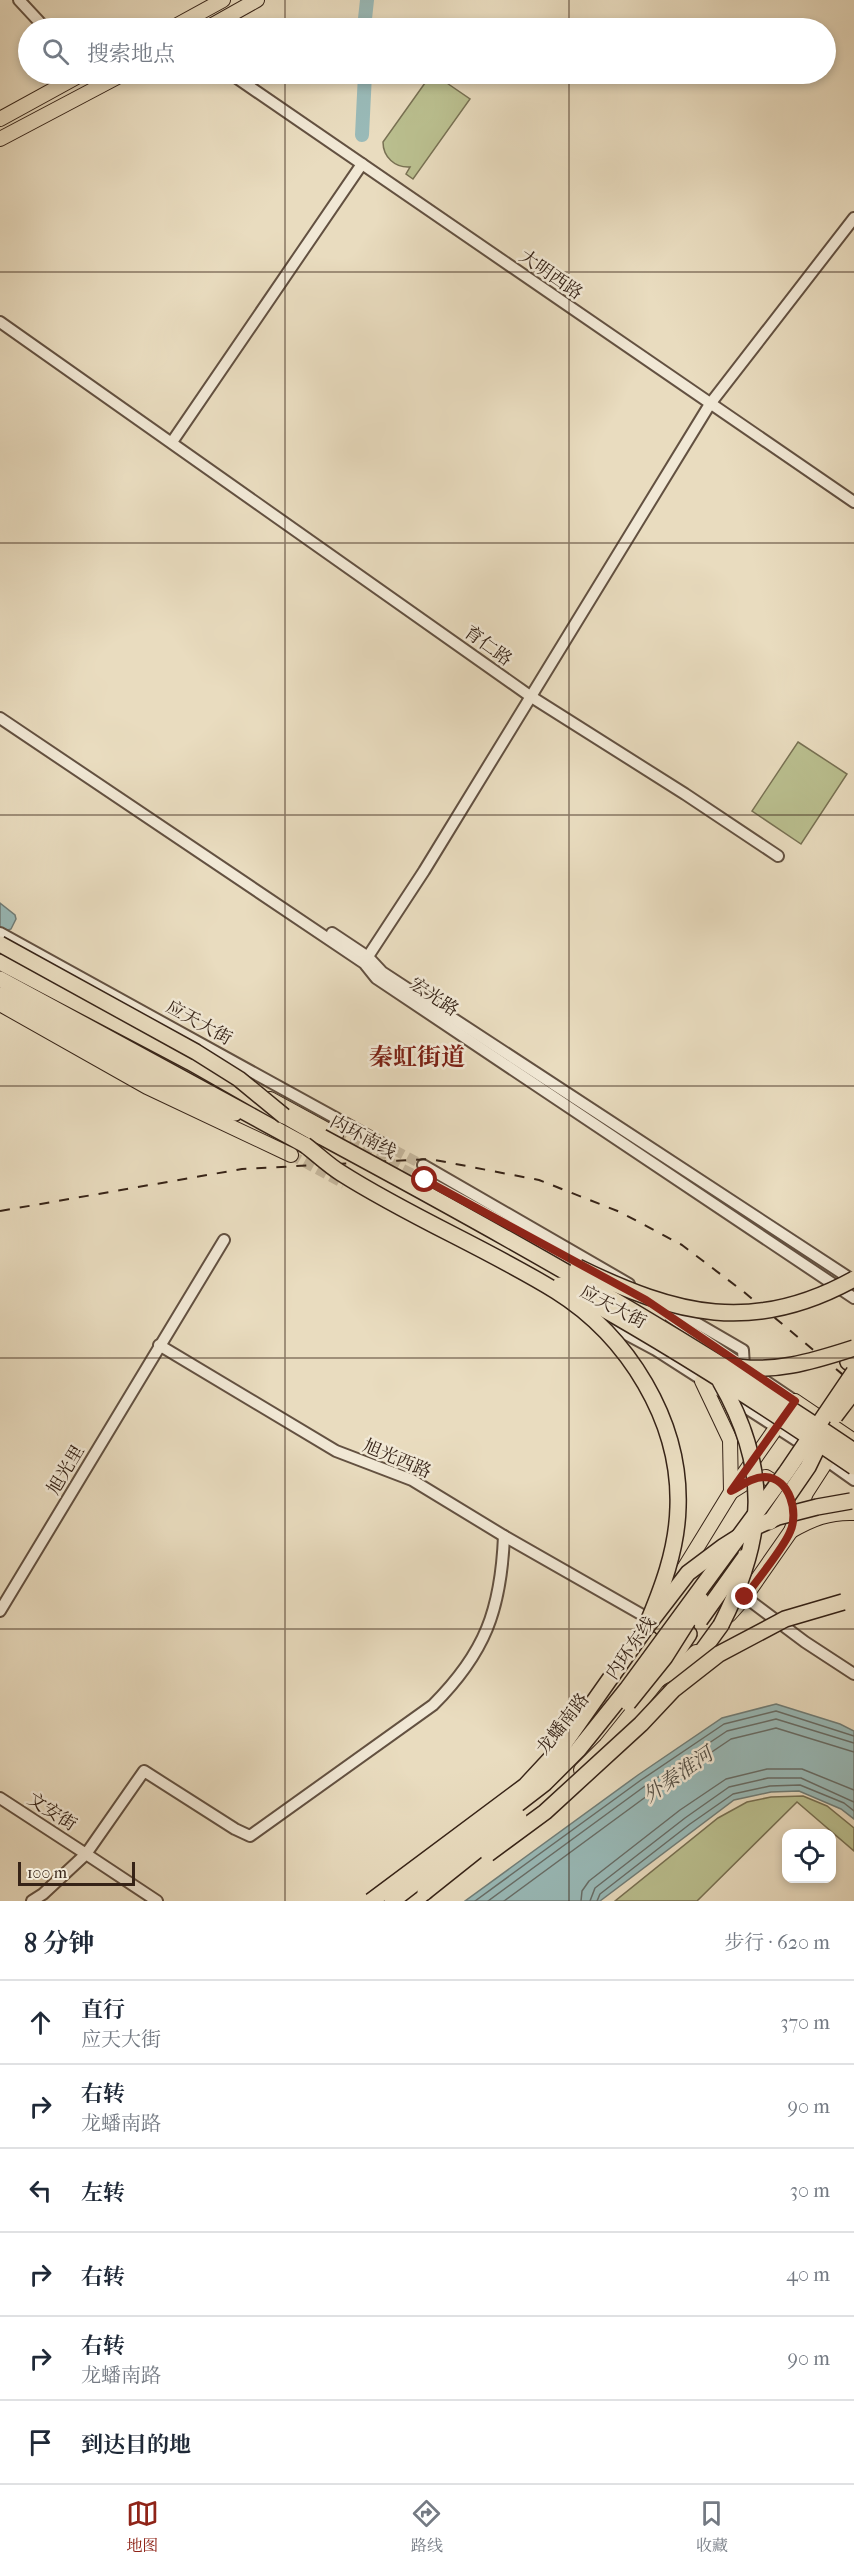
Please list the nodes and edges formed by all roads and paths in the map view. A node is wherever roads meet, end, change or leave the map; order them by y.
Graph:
1 (19, 0) edge
2 (223, 0) edge
3 (256, 0) edge
4 (36, 18) edge
5 (192, 18) edge
6 (224, 18) edge
7 (64, 84) edge
8 (104, 84) edge
9 (246, 84) edge
10 (0, 119) edge
11 (0, 138) edge
12 (362, 164) junction
13 (854, 218) edge
14 (0, 322) edge
15 (710, 404) junction
16 (172, 442) junction
17 (854, 502) edge
18 (530, 696) junction
19 (0, 711) edge
20 (7, 721) edge
21 (0, 734) edge
22 (778, 856) dead end
23 (0, 933) edge
24 (0, 944) edge
25 (0, 951) edge
26 (366, 960) junction
27 (0, 962) edge
28 (0, 979) edge
29 (0, 995) edge
30 (0, 1004) edge
31 (284, 1116) junction
32 (257, 1118) junction
33 (329, 1136) junction
34 (381, 1143) tunnel mouth
35 (305, 1145) junction
36 (291, 1155) tunnel mouth
37 (423, 1166) tunnel mouth
38 (425, 1180) tunnel mouth
39 (344, 1184) tunnel mouth
40 (224, 1240) dead end
41 (572, 1264) junction
42 (854, 1280) edge
43 (557, 1292) junction
44 (854, 1298) edge
45 (159, 1345) junction
46 (854, 1348) edge
47 (854, 1353) edge
48 (744, 1366) junction
49 (702, 1381) junction
50 (851, 1382) edge
51 (795, 1401) junction
52 (824, 1423) junction
53 (777, 1428) junction
54 (850, 1438) edge
55 (854, 1451) edge
56 (827, 1460) junction
57 (854, 1467) edge
58 (854, 1480) edge
59 (731, 1491) junction
60 (854, 1501) edge
61 (854, 1513) edge
62 (791, 1531) junction
63 (504, 1536) junction
64 (745, 1597) junction
65 (854, 1601) edge
66 (0, 1611) edge
67 (650, 1630) junction
68 (854, 1674) edge
69 (659, 1678) junction
70 (613, 1688) joint
71 (673, 1690) junction
72 (0, 1798) edge
73 (86, 1854) junction
74 (421, 1898) edge
75 (32, 1901) edge
76 (157, 1901) edge
77 (371, 1901) edge
78 (384, 1901) edge
79 (392, 1901) edge

1 - 4 street
2 - 5 main road
3 - 6 main road
7 - 10 main road
8 - 11 main road
9 - 12 street, 大明西路
12 - 15 street, 大明西路
12 - 16 street
13 - 15 street
14 - 16 street, 育仁路
15 - 17 street, 大明西路
15 - 18 street
16 - 18 street, 育仁路
18 - 22 street, 育仁路
18 - 26 street
19 - 20 street, 宏光路
20 - 21 street
20 - 26 street, 宏光路
23 - 34 street, 应天大街
24 - 31 highway, bridge
25 - 33 main road, 应天大街
26 - 42 street, 宏光路
26 - 44 street, 宏光路
27 - 31 highway, 内环南线, bridge
28 - 32 highway, 内环南线
29 - 32 highway
30 - 36 main road
31 - 33 highway, 内环南线
32 - 35 highway, 内环南线
33 - 41 highway, bridge
33 - 55 highway, 内环南线, bridge
35 - 43 highway, bridge
35 - 57 highway, 内环南线, bridge
37 - 48 street
38 - 48 street, 应天大街
39 - 49 street, 应天大街
40 - 45 street, 旭光里
41 - 42 highway, bridge
41 - 71 highway, bridge
43 - 46 highway, bridge
43 - 67 highway, bridge
45 - 63 street, 旭光西路
45 - 66 street, 旭光里
47 - 50 highway, 内环东线
48 - 51 street, 应天大街
49 - 53 street, 应天大街
49 - 59 main road
50 - 52 highway, 内环东线, bridge
51 - 53 main road
51 - 54 main road, 应天大街
52 - 67 highway, bridge
52 - 69 highway, bridge
52 - 74 highway, 内环东线, bridge
52 - 79 highway, 内环东线, bridge
53 - 56 street, 应天大街
53 - 59 main road
54 - 56 main road
56 - 58 street, 应天大街
56 - 62 main road
59 - 62 main road
59 - 67 main road
60 - 67 highway, bridge
61 - 62 main road
62 - 64 main road
63 - 67 street, 旭光西路
63 - 73 street
64 - 68 street
64 - 69 main road
65 - 71 highway, bridge
67 - 70 highway
67 - 77 highway, bridge
69 - 74 main road
70 - 78 main road, 龙蟠南路
71 - 74 highway, bridge
72 - 73 street, 文安街
73 - 75 street
73 - 76 street, 文安街

